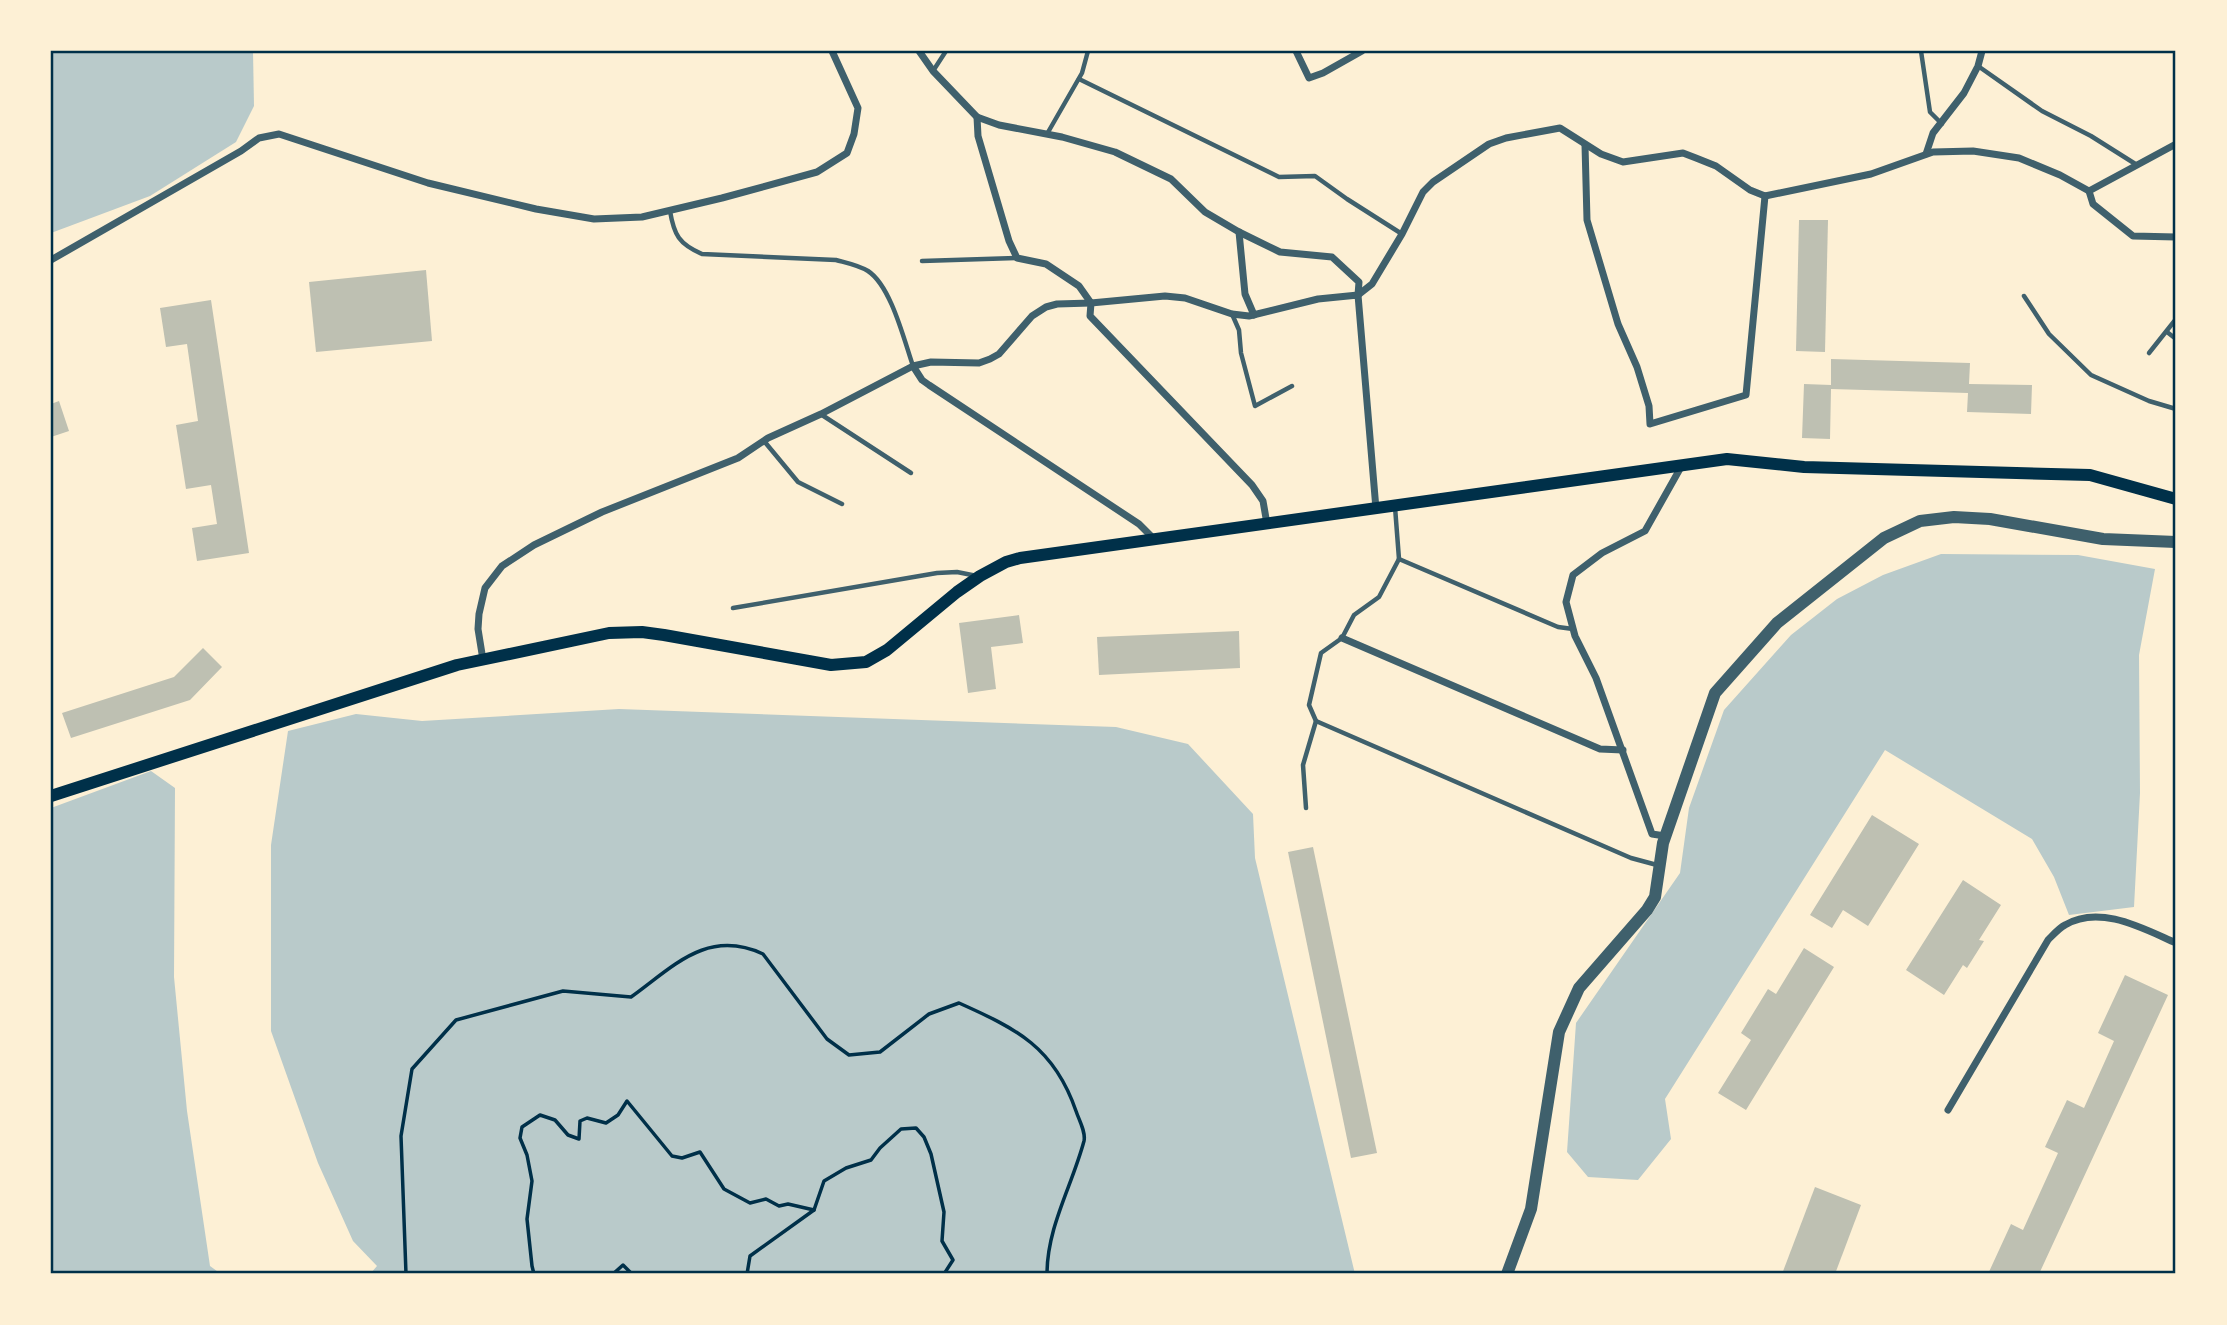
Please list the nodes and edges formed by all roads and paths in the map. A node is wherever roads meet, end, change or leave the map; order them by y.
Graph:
1 (832, 51) edge
2 (919, 51) edge
3 (946, 51) edge
4 (1088, 51) edge
5 (1296, 51) edge
6 (1362, 51) edge
7 (1921, 51) edge
8 (1982, 51) edge
9 (1978, 66) junction
10 (933, 71) junction
11 (1079, 79) junction
12 (976, 117) junction
13 (1942, 124) junction
14 (1047, 134) junction
15 (2176, 144) edge
16 (1585, 145) junction
17 (1926, 154) junction
18 (2137, 165) junction
19 (2089, 191) junction
20 (1765, 196) junction
21 (670, 210) junction
22 (1239, 232) junction
23 (1402, 234) junction
24 (2176, 237) edge
25 (1017, 258) junction
26 (51, 260) edge
27 (922, 261) dead end
28 (1358, 296) junction
29 (2024, 296) dead end
30 (1091, 303) junction
31 (1233, 314) junction
32 (1254, 315) junction
33 (2176, 319) edge
34 (2167, 332) junction
35 (2176, 339) edge
36 (2149, 353) dead end
37 (913, 366) junction
38 (1292, 386) dead end
39 (2176, 409) edge
40 (821, 414) junction
41 (764, 441) junction
42 (1681, 467) junction
43 (911, 473) dead end
44 (2176, 499) edge
45 (842, 504) dead end
46 (1395, 506) junction
47 (1376, 509) junction
48 (1266, 524) junction
49 (1154, 539) junction
50 (2176, 542) edge
51 (1399, 559) junction
52 (980, 576) junction
53 (733, 608) dead end
54 (1573, 629) junction
55 (1342, 638) junction
56 (483, 660) junction
57 (1316, 721) junction
58 (1623, 750) junction
59 (51, 796) edge
60 (1307, 808) dead end
61 (1665, 836) junction
62 (1660, 866) junction
63 (2176, 943) edge
64 (1948, 1110) dead end
65 (814, 1210) junction
66 (407, 1274) edge
67 (534, 1274) edge
68 (613, 1274) edge
69 (632, 1274) edge
70 (747, 1274) edge
71 (944, 1274) edge
72 (1047, 1274) edge
73 (1507, 1274) edge

1 - 21 street
2 - 10 street
3 - 10 lane
4 - 11 lane
5 - 6 street
7 - 13 lane
8 - 9 street
9 - 13 street
9 - 18 lane
10 - 12 street
11 - 14 lane
11 - 23 lane
12 - 14 street
12 - 25 street
13 - 17 street
14 - 22 street
15 - 18 street
16 - 20 street
16 - 20 street
16 - 23 street
17 - 19 street
17 - 20 street
18 - 19 street
19 - 24 street
21 - 26 street
21 - 37 lane
22 - 28 street
22 - 32 street
23 - 28 street
25 - 27 lane
25 - 30 street
28 - 32 street
28 - 47 street
29 - 39 lane
30 - 31 street
30 - 37 street
30 - 48 street
31 - 32 street
31 - 38 lane
33 - 34 lane
34 - 35 lane
34 - 36 lane
37 - 40 street
37 - 49 street
40 - 41 street
40 - 43 lane
41 - 45 lane
41 - 56 street
42 - 44 main road
42 - 46 main road
42 - 54 street
46 - 47 main road
46 - 51 lane
47 - 48 main road
48 - 49 main road
49 - 52 main road
50 - 61 street
51 - 54 lane
51 - 55 lane
52 - 53 lane
52 - 56 main road
54 - 58 street
55 - 57 lane
55 - 58 street
56 - 59 main road
57 - 60 lane
57 - 62 lane
58 - 61 street
61 - 62 street
62 - 73 street
63 - 64 street
65 - 67 path
65 - 70 path
65 - 71 path
66 - 72 path
68 - 69 path

